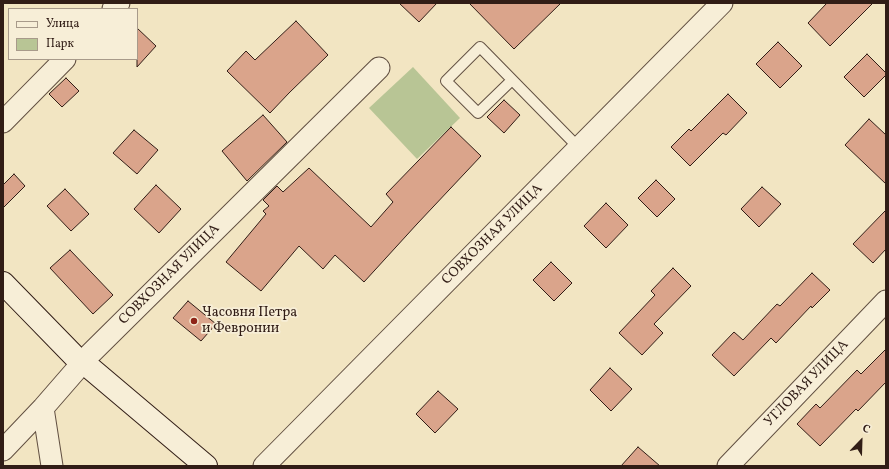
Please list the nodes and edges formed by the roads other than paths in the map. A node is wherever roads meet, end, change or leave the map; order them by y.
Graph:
1 (722, 3) edge
2 (63, 60) edge
3 (379, 68) dead end
4 (512, 80) junction
5 (3, 122) edge
6 (579, 148) junction
7 (3, 283) edge
8 (886, 302) edge
9 (82, 363) junction
10 (43, 408) junction
11 (3, 450) edge
12 (52, 466) edge
13 (206, 466) edge
14 (264, 466) edge
15 (728, 466) edge

1 - 6 street, СОВХОЗНАЯ УЛИЦА
2 - 5 street
3 - 9 street, СОВХОЗНАЯ УЛИЦА
4 - 4 lane
4 - 6 lane
6 - 14 street, СОВХОЗНАЯ УЛИЦА
7 - 9 street
8 - 15 street, УГЛОВАЯ УЛИЦА
9 - 10 street, СОВХОЗНАЯ УЛИЦА
9 - 13 street
10 - 11 street, СОВХОЗНАЯ УЛИЦА
10 - 12 street

